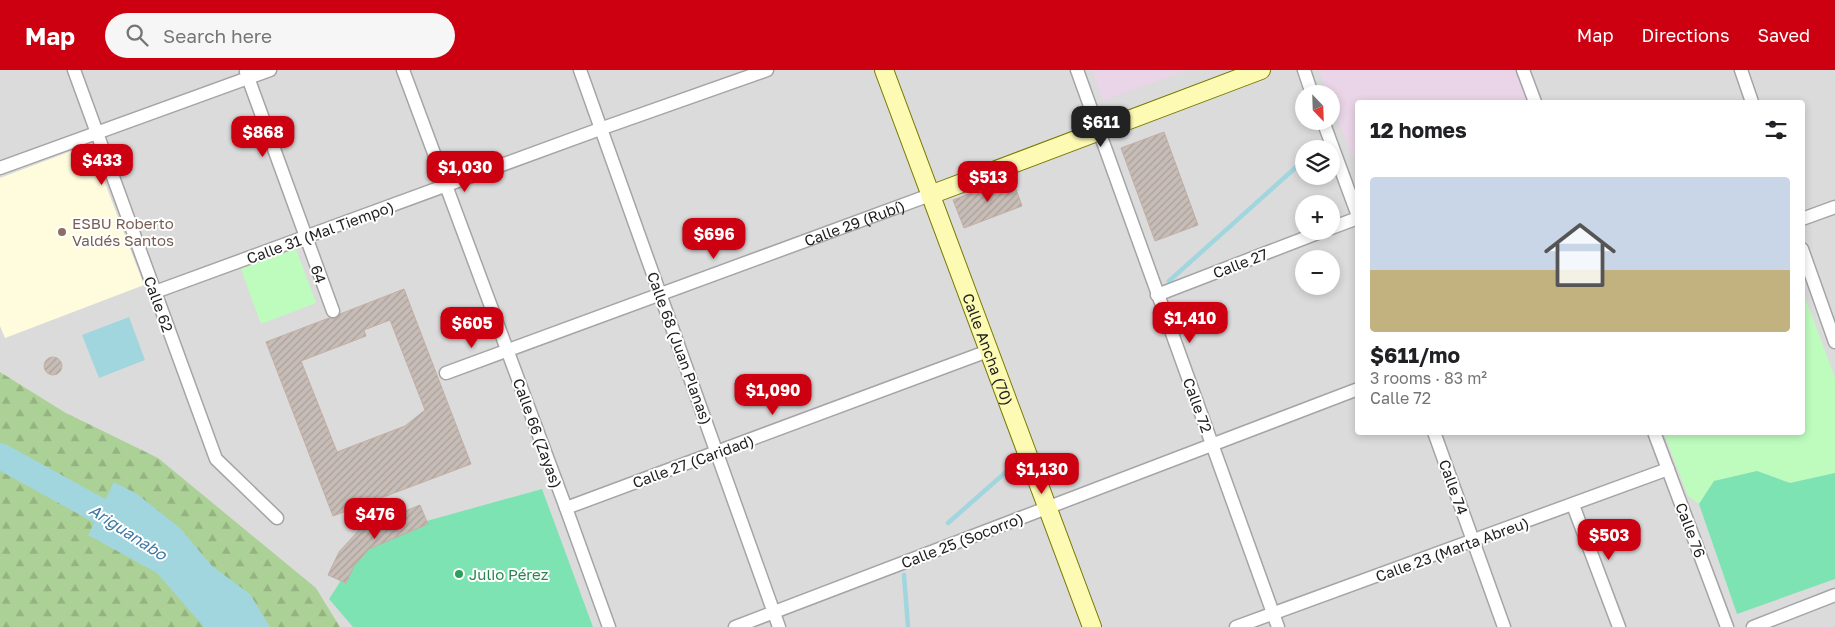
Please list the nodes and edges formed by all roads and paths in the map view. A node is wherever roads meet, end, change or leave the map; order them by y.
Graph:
1 (74, 70) edge
2 (270, 70) edge
3 (403, 70) edge
4 (580, 70) edge
5 (767, 70) edge
6 (884, 70) edge
7 (1077, 70) edge
8 (1261, 70) edge
9 (1304, 70) edge
10 (1523, 70) edge
11 (1740, 70) edge
12 (246, 74) edge
13 (1309, 85) edge
14 (1534, 100) edge
15 (1751, 100) edge
16 (600, 128) junction
17 (1326, 130) edge
18 (1099, 131) junction
19 (97, 133) junction
20 (0, 168) edge
21 (446, 185) junction
22 (930, 195) junction
23 (1835, 207) edge
24 (1355, 209) edge
25 (1355, 218) edge
26 (1805, 218) edge
27 (1340, 224) edge
28 (306, 237) junction
29 (1300, 240) edge
30 (1805, 257) edge
31 (155, 292) junction
32 (661, 294) junction
33 (1158, 295) junction
34 (333, 311) dead end
35 (1834, 338) edge
36 (508, 350) junction
37 (988, 351) junction
38 (446, 373) dead end
39 (1355, 390) edge
40 (1435, 435) edge
41 (1655, 435) edge
42 (1212, 445) junction
43 (717, 452) junction
44 (1668, 469) junction
45 (1573, 505) junction
46 (566, 508) junction
47 (1047, 508) junction
48 (277, 518) dead end
49 (1473, 541) junction
50 (1835, 595) edge
51 (774, 612) junction
52 (1273, 614) junction
53 (609, 627) edge
54 (735, 627) edge
55 (779, 627) edge
56 (1092, 627) edge
57 (1236, 627) edge
58 (1278, 627) edge
59 (1504, 627) edge
60 (1619, 627) edge
61 (1727, 627) edge
62 (1753, 627) edge

1 - 19 street, Calle 62
2 - 12 street
3 - 21 street, Calle 66 (Zayas)
4 - 16 street, Calle 68 (Juan Planas)
5 - 16 street, Calle 31 (Mal Tiempo)
6 - 22 main road, Calle Ancha (70)
7 - 18 street, Calle 72
8 - 18 main road, Calle 29 (Rubí)
9 - 13 street
10 - 14 street
11 - 15 street
12 - 19 street
12 - 28 street, 64
16 - 21 street, Calle 31 (Mal Tiempo)
16 - 32 street, Calle 68 (Juan Planas)
17 - 24 street
18 - 22 main road, Calle 29 (Rubí)
18 - 33 street, Calle 72
19 - 20 street
19 - 31 street, Calle 62
21 - 28 street, Calle 31 (Mal Tiempo)
21 - 36 street, Calle 66 (Zayas)
22 - 32 street, Calle 29 (Rubí)
22 - 37 main road, Calle Ancha (70)
23 - 26 street
25 - 27 street
28 - 31 street, Calle 31 (Mal Tiempo)
28 - 34 street, 64
29 - 33 street, Calle 27
30 - 35 street
31 - 48 street, Calle 62
32 - 36 street, Calle 29 (Rubí)
32 - 43 street, Calle 68 (Juan Planas)
33 - 42 street, Calle 72
36 - 38 street, Calle 29 (Rubí)
36 - 46 street, Calle 66 (Zayas)
37 - 43 street, Calle 27 (Caridad)
37 - 47 main road, Calle Ancha (70)
39 - 42 street, Calle 25 (Socorro)
40 - 49 street, Calle 74
41 - 44 street, Calle 76
42 - 47 street, Calle 25 (Socorro)
42 - 52 street, Calle 72
43 - 46 street, Calle 27 (Caridad)
43 - 51 street, Calle 68 (Juan Planas)
44 - 45 street, Calle 23 (Marta Abreu)
44 - 61 street, Calle 76
45 - 49 street, Calle 23 (Marta Abreu)
45 - 60 street
46 - 53 street, Calle 66 (Zayas)
47 - 51 street, Calle 25 (Socorro)
47 - 56 main road, Calle Ancha (70)
49 - 52 street, Calle 23 (Marta Abreu)
49 - 59 street, Calle 74
50 - 62 street
51 - 54 street, Calle 25 (Socorro)
51 - 55 street, Calle 68 (Juan Planas)
52 - 57 street, Calle 23 (Marta Abreu)
52 - 58 street, Calle 72

